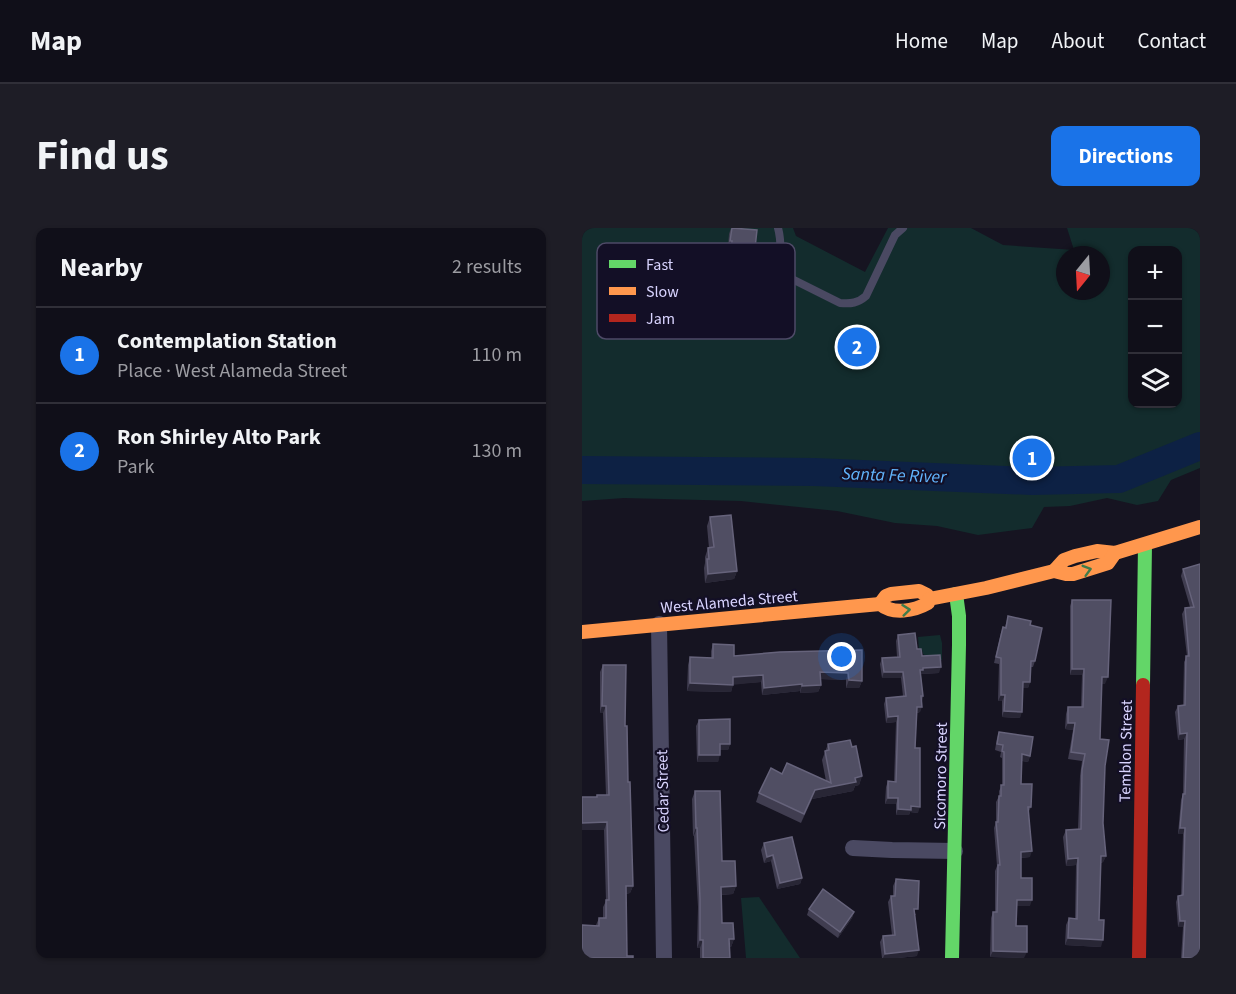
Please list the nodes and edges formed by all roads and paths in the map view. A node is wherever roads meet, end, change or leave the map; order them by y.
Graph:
1 (778, 228) edge
2 (903, 228) edge
3 (781, 243) edge
4 (795, 280) edge
5 (1200, 527) edge
6 (1144, 545) junction
7 (956, 594) junction
8 (659, 624) junction
9 (582, 632) edge
10 (853, 848) dead end
11 (955, 851) junction
12 (664, 958) edge
13 (952, 958) edge
14 (1139, 958) edge

1 - 3 lane
2 - 4 lane
5 - 6 street, West Alameda Street
6 - 7 street, West Alameda Street
6 - 14 street, Temblon Street
7 - 8 street, West Alameda Street
7 - 11 street, Sicomoro Street
8 - 9 street, West Alameda Street
8 - 12 street, Cedar Street
10 - 11 street
11 - 13 street, Sicomoro Street

